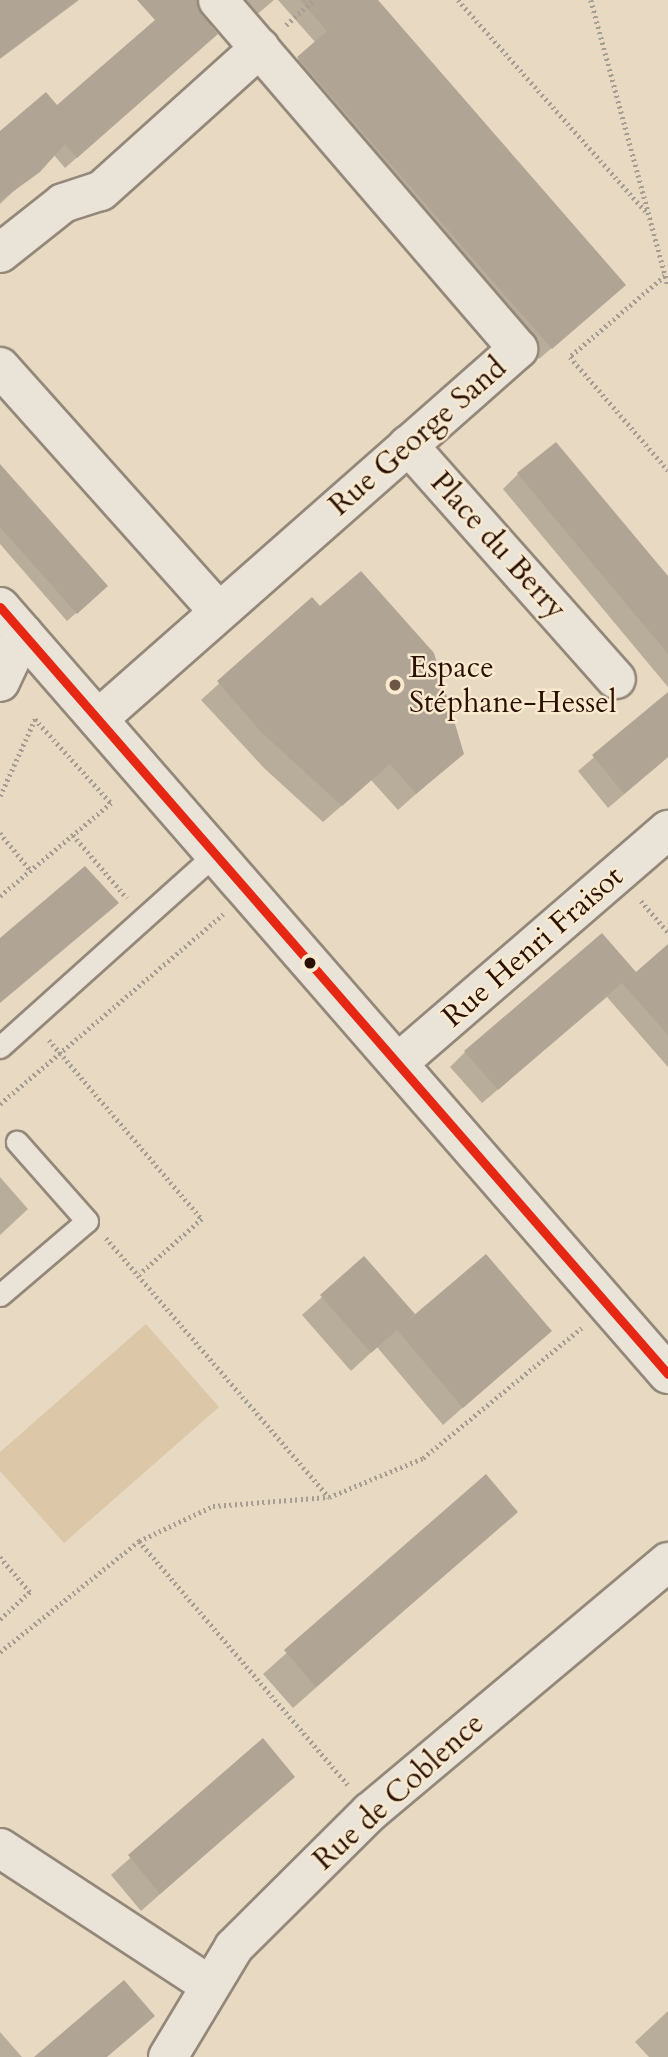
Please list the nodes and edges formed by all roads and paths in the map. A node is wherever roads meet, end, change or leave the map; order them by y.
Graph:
1 (218, 0) edge
2 (458, 0) edge
3 (591, 0) edge
4 (260, 48) junction
5 (649, 215) junction
6 (0, 253) edge
7 (666, 276) junction
8 (668, 286) edge
9 (0, 367) edge
10 (408, 445) junction
11 (668, 470) edge
12 (218, 611) junction
13 (11, 620) edge
14 (616, 679) dead end
15 (0, 682) edge
16 (98, 719) junction
17 (145, 774) junction
18 (0, 796) edge
19 (111, 803) junction
20 (668, 830) edge
21 (0, 833) edge
22 (73, 835) junction
23 (215, 854) junction
24 (31, 871) junction
25 (248, 893) junction
26 (0, 896) edge
27 (144, 918) junction
28 (31, 1019) junction
29 (0, 1047) edge
30 (61, 1054) junction
31 (398, 1063) junction
32 (0, 1104) edge
33 (17, 1142) dead end
34 (87, 1221) junction
35 (140, 1274) junction
36 (0, 1295) edge
37 (608, 1305) junction
38 (668, 1374) edge
39 (329, 1497) junction
40 (139, 1541) junction
41 (0, 1557) edge
42 (668, 1562) edge
43 (0, 1620) edge
44 (0, 1652) edge
45 (370, 1812) junction
46 (0, 1849) edge
47 (208, 1984) junction
48 (168, 2057) edge

1 - 4 street, Rue George Sand
2 - 5 path
3 - 5 path
4 - 6 street
4 - 10 street, Rue George Sand
5 - 7 path
7 - 8 path
7 - 11 path
9 - 12 street
10 - 12 street, Rue George Sand
10 - 14 street, Place du Berry
12 - 16 street, Rue George Sand
13 - 15 street
13 - 16 street
16 - 17 street
17 - 19 path
17 - 23 street
18 - 19 path
19 - 22 path
20 - 31 street, Rue Henri Fraisot
21 - 24 path
22 - 24 path
22 - 27 path
23 - 25 street
23 - 27 lane
24 - 26 path
25 - 30 path
25 - 31 street
27 - 28 lane
28 - 29 lane
28 - 30 path
30 - 32 path
30 - 35 path
31 - 37 street
33 - 34 lane
34 - 35 path
34 - 36 lane
35 - 39 path
37 - 38 street
37 - 39 path
39 - 40 path
40 - 44 path
40 - 45 path
41 - 43 path
42 - 45 street, Rue de Coblence
45 - 47 street, Rue de Coblence
46 - 47 street
47 - 48 street, Rue de Coblence

